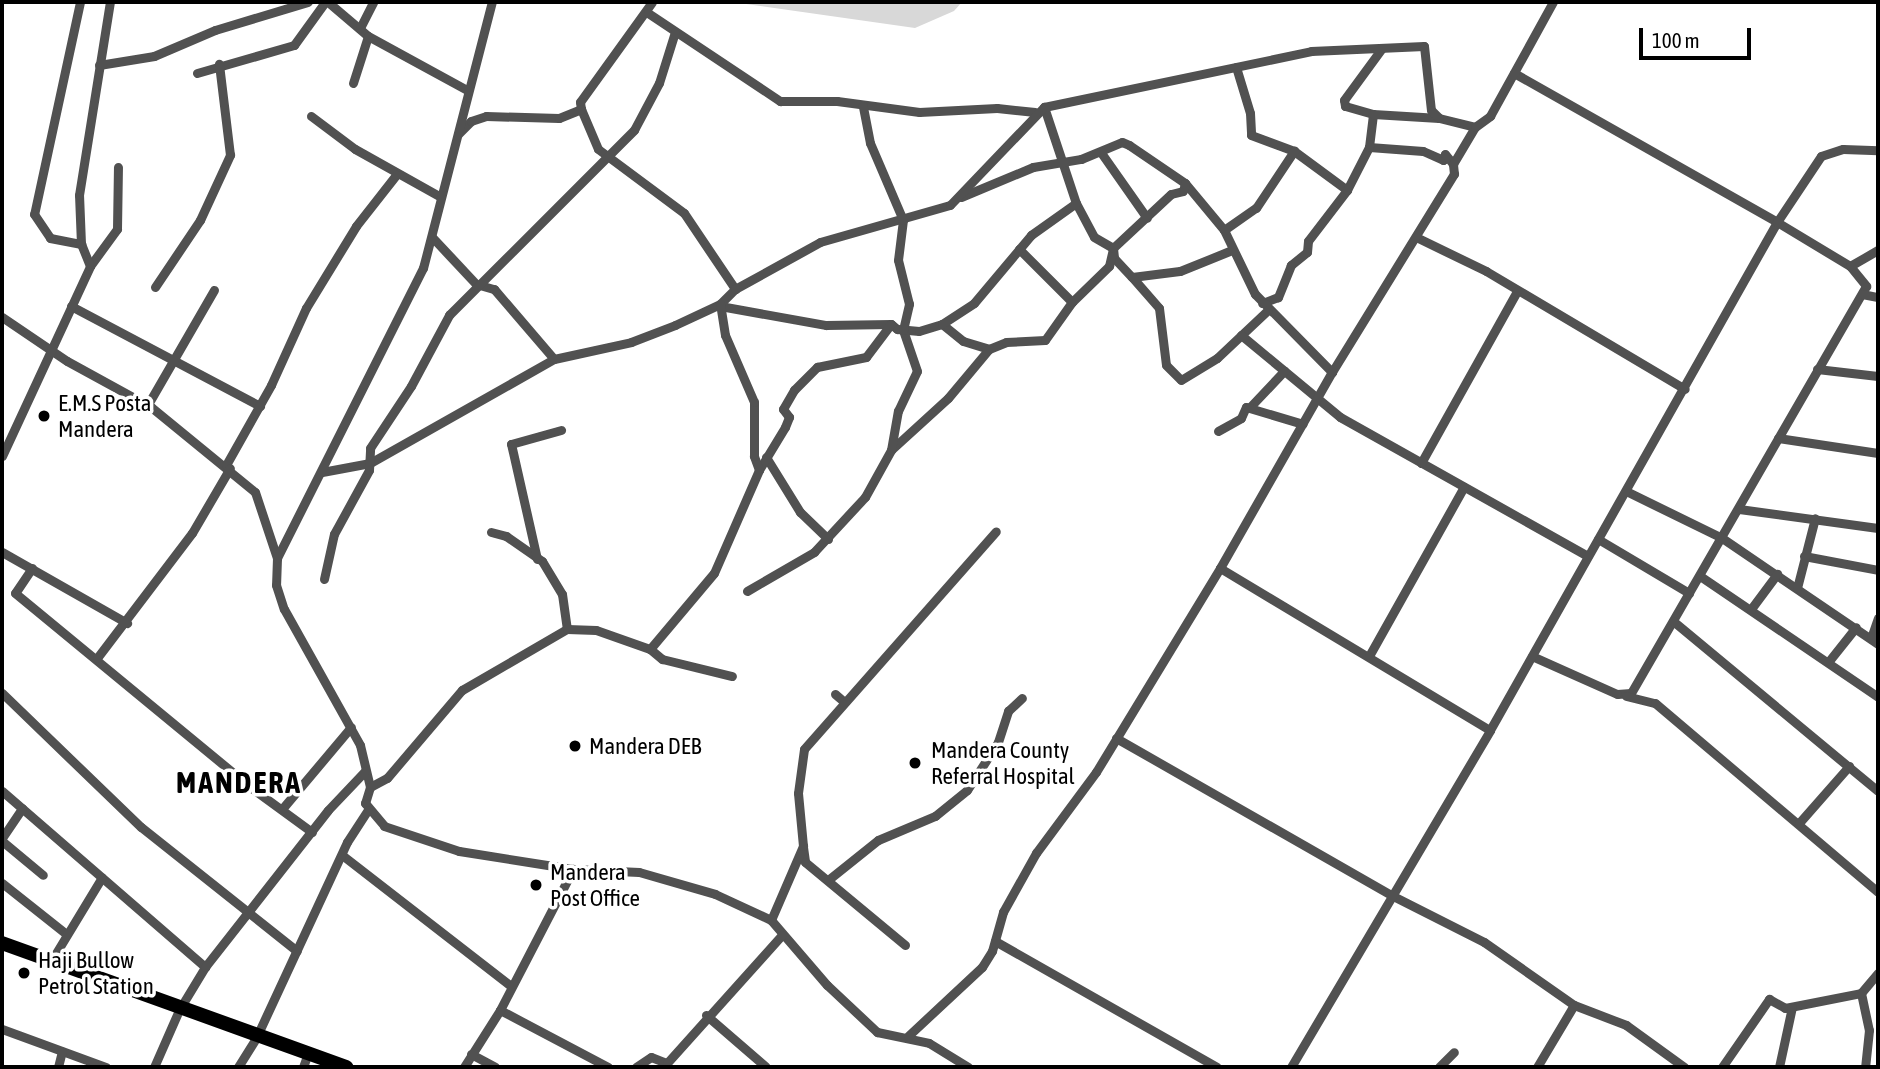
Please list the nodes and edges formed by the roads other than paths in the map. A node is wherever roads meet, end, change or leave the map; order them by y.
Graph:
1 (80, 2) edge
2 (110, 2) edge
3 (308, 2) edge
4 (326, 2) edge
5 (373, 2) edge
6 (492, 2) edge
7 (652, 2) edge
8 (1553, 2) edge
9 (648, 13) junction
10 (360, 28) junction
11 (675, 32) junction
12 (368, 36) junction
13 (1382, 48) junction
14 (219, 64) junction
15 (99, 65) junction
16 (1236, 67) junction
17 (197, 72) dead end
18 (1514, 72) junction
19 (354, 83) dead end
20 (467, 90) junction
21 (863, 106) junction
22 (1044, 107) junction
23 (581, 109) junction
24 (1035, 112) junction
25 (1373, 114) junction
26 (311, 116) dead end
27 (1439, 118) junction
28 (1475, 127) junction
29 (457, 135) junction
30 (1369, 147) junction
31 (1878, 150) edge
32 (1294, 151) junction
33 (1102, 154) junction
34 (606, 157) junction
35 (1064, 162) junction
36 (1452, 164) junction
37 (118, 167) dead end
38 (396, 174) junction
39 (1185, 183) junction
40 (1347, 190) junction
41 (439, 196) junction
42 (960, 198) junction
43 (1076, 203) junction
44 (1147, 218) junction
45 (903, 220) junction
46 (1777, 222) junction
47 (1224, 230) junction
48 (432, 237) junction
49 (1416, 237) junction
50 (81, 244) junction
51 (1113, 248) junction
52 (1019, 249) junction
53 (1232, 250) junction
54 (1878, 250) edge
55 (1850, 266) junction
56 (90, 267) junction
57 (1132, 277) junction
58 (476, 285) junction
59 (155, 287) dead end
60 (734, 289) junction
61 (214, 290) dead end
62 (1517, 291) junction
63 (1863, 294) junction
64 (1878, 297) edge
65 (1072, 303) junction
66 (720, 305) junction
67 (71, 306) junction
68 (1265, 306) junction
69 (2, 317) edge
70 (891, 324) junction
71 (942, 324) junction
72 (903, 330) junction
73 (1241, 335) junction
74 (989, 349) junction
75 (49, 350) junction
76 (173, 358) junction
77 (554, 359) junction
78 (1817, 369) junction
79 (1284, 371) junction
80 (1332, 372) junction
81 (1878, 376) edge
82 (1685, 389) junction
83 (1317, 401) junction
84 (147, 406) junction
85 (260, 406) junction
86 (1250, 407) junction
87 (1303, 424) junction
88 (561, 430) dead end
89 (1218, 431) dead end
90 (1778, 438) junction
91 (891, 450) junction
92 (1878, 453) edge
93 (2, 456) edge
94 (766, 457) junction
95 (370, 463) junction
96 (1421, 463) junction
97 (228, 467) junction
98 (759, 470) junction
99 (322, 472) junction
100 (1464, 486) junction
101 (1626, 491) junction
102 (1739, 509) junction
103 (1815, 518) junction
104 (1878, 528) edge
105 (996, 531) dead end
106 (491, 532) dead end
107 (1722, 538) junction
108 (828, 539) junction
109 (1598, 539) junction
110 (2, 552) edge
111 (1588, 556) junction
112 (1804, 556) junction
113 (277, 558) junction
114 (537, 559) junction
115 (32, 568) junction
116 (1220, 568) junction
117 (1878, 570) edge
118 (1777, 574) junction
119 (1700, 576) junction
120 (324, 579) dead end
121 (1797, 588) junction
122 (747, 591) dead end
123 (1689, 593) junction
124 (1751, 609) junction
125 (1878, 618) edge
126 (1673, 621) junction
127 (127, 622) junction
128 (1856, 627) junction
129 (567, 629) junction
130 (1874, 641) edge
131 (650, 649) junction
132 (1369, 656) junction
133 (1532, 656) junction
134 (97, 658) junction
135 (1829, 661) junction
136 (732, 676) dead end
137 (2, 693) edge
138 (835, 694) dead end
139 (1617, 694) junction
140 (1878, 697) edge
141 (1022, 698) dead end
142 (843, 701) junction
143 (352, 727) junction
144 (1490, 730) junction
145 (1116, 738) junction
146 (1849, 766) junction
147 (365, 771) junction
148 (370, 787) junction
149 (2, 791) edge
150 (1878, 791) edge
151 (22, 808) junction
152 (282, 809) junction
153 (368, 810) junction
154 (1799, 823) junction
155 (312, 832) junction
156 (2, 839) edge
157 (803, 846) junction
158 (342, 855) junction
159 (573, 869) junction
160 (43, 875) dead end
161 (102, 877) junction
162 (828, 880) junction
163 (2, 883) edge
164 (1878, 892) edge
165 (1393, 896) junction
166 (248, 915) junction
167 (771, 920) junction
168 (65, 933) junction
169 (782, 935) junction
170 (995, 941) junction
171 (2, 943) edge
172 (905, 945) dead end
173 (297, 951) junction
174 (50, 963) junction
175 (205, 968) junction
176 (1878, 974) edge
177 (511, 986) junction
178 (1861, 993) junction
179 (1574, 1005) junction
180 (1792, 1007) junction
181 (179, 1010) junction
182 (500, 1010) junction
183 (706, 1015) junction
184 (2, 1029) edge
185 (908, 1035) junction
186 (256, 1038) junction
187 (62, 1051) junction
188 (1454, 1052) dead end
189 (471, 1054) junction
190 (305, 1060) edge
191 (669, 1065) edge
192 (58, 1067) edge
193 (106, 1067) edge
194 (154, 1067) edge
195 (238, 1067) edge
196 (346, 1067) edge
197 (464, 1067) edge
198 (495, 1067) edge
199 (608, 1067) edge
200 (636, 1067) edge
201 (766, 1067) edge
202 (968, 1067) edge
203 (1217, 1067) edge
204 (1291, 1067) edge
205 (1439, 1067) edge
206 (1536, 1067) edge
207 (1684, 1067) edge
208 (1722, 1067) edge
209 (1779, 1067) edge
210 (1865, 1067) edge

1 - 50 street
2 - 15 street
3 - 15 street
4 - 10 street
4 - 14 street
5 - 10 street
6 - 20 street
7 - 9 street
8 - 18 street
9 - 11 street
9 - 23 street
10 - 12 street
11 - 21 street
11 - 34 street
12 - 19 street
12 - 20 street
13 - 16 street
13 - 25 street
13 - 27 street
14 - 17 street
14 - 59 street
15 - 50 street
16 - 22 street
16 - 32 street
18 - 28 street
18 - 46 street
20 - 29 street
21 - 24 street
21 - 45 street
22 - 24 street
22 - 35 street
23 - 29 street
23 - 34 street
24 - 42 street
25 - 27 street
25 - 30 street
26 - 38 street
27 - 28 street
28 - 36 street
29 - 41 street
30 - 36 street
30 - 40 street
31 - 46 street
32 - 40 street
32 - 47 street
33 - 35 street
33 - 39 street
33 - 44 street
34 - 58 street
34 - 60 street
35 - 42 street
35 - 43 street
36 - 49 street
37 - 56 street
38 - 41 street
38 - 85 street
39 - 44 street
39 - 47 street
40 - 68 street
41 - 48 street
42 - 45 street
43 - 51 street
43 - 52 street
44 - 51 street
45 - 60 street
45 - 72 street
46 - 55 street
46 - 82 street
47 - 53 street
48 - 58 street
48 - 99 street
49 - 62 street
49 - 80 street
50 - 56 street
51 - 57 street
51 - 65 street
52 - 65 street
52 - 71 street
53 - 57 street
53 - 68 street
54 - 55 street
55 - 63 street
56 - 67 street
57 - 73 street
58 - 77 street
58 - 95 street
60 - 66 street
61 - 76 street
62 - 82 street
62 - 96 street
63 - 64 street
63 - 78 street
65 - 74 street
66 - 70 street
66 - 77 street
66 - 98 street
67 - 75 street
67 - 76 street
68 - 73 street
68 - 80 street
69 - 75 street
70 - 72 street
70 - 94 street
71 - 72 street
71 - 74 street
72 - 91 street
73 - 79 street
74 - 91 street
75 - 84 street
75 - 93 street
76 - 84 street
76 - 85 street
77 - 95 street
78 - 81 street
78 - 90 street
79 - 83 street
79 - 86 street
80 - 83 street
82 - 101 street
83 - 87 street
83 - 96 street
84 - 97 street
85 - 97 street
86 - 87 street
86 - 89 street
87 - 116 street
88 - 114 street
90 - 92 street
90 - 102 street
91 - 108 street
94 - 98 street
94 - 108 street
95 - 99 street
95 - 120 street
96 - 100 street
97 - 113 street
97 - 127 street
98 - 131 street
99 - 113 street
100 - 111 street
100 - 132 street
101 - 107 street
101 - 109 street
102 - 103 street
102 - 107 street
103 - 104 street
103 - 112 street
105 - 142 street
106 - 114 street
107 - 118 street
107 - 119 street
108 - 122 street
109 - 111 street
109 - 123 street
110 - 115 street
111 - 133 street
112 - 117 street
112 - 121 street
113 - 143 street
114 - 129 street
115 - 127 street
115 - 134 street
116 - 132 street
116 - 145 street
118 - 121 street
118 - 124 street
119 - 123 street
119 - 124 street
121 - 128 street
123 - 126 street
124 - 135 street
125 - 130 street
126 - 139 street
126 - 146 street
127 - 134 street
128 - 130 street
128 - 135 street
129 - 131 street
129 - 148 street
131 - 136 street
132 - 144 street
133 - 139 street
133 - 144 street
134 - 152 street
135 - 140 street
137 - 166 street
138 - 142 street
139 - 154 street
141 - 162 street
142 - 157 street
143 - 147 street
143 - 152 street
144 - 165 street
145 - 165 street
145 - 170 street
146 - 150 street
146 - 154 street
147 - 148 street
147 - 155 street
148 - 153 street
149 - 151 street
151 - 156 street
151 - 161 street
152 - 155 street
153 - 158 street
153 - 159 street
154 - 164 street
155 - 166 street
156 - 160 street
157 - 162 street
157 - 167 street
158 - 173 street
158 - 177 street
159 - 167 street
159 - 177 street
161 - 168 street
161 - 175 street
162 - 172 street
163 - 168 street
165 - 179 street
165 - 204 street
166 - 173 street
166 - 175 street
167 - 169 street
168 - 174 street
169 - 183 street
169 - 185 street
170 - 185 street
170 - 203 street
171 - 174 highway
173 - 186 street
174 - 181 highway
175 - 181 street
176 - 178 street
177 - 182 street
178 - 180 street
178 - 210 street
179 - 206 street
179 - 207 street
180 - 208 street
180 - 209 street
181 - 186 highway
181 - 194 street
182 - 189 street
182 - 199 street
183 - 191 street
183 - 201 street
184 - 187 street
185 - 202 street
186 - 190 highway
186 - 195 street
187 - 192 street
187 - 193 street
188 - 205 street
189 - 197 street
189 - 198 street
190 - 196 highway
191 - 200 street

